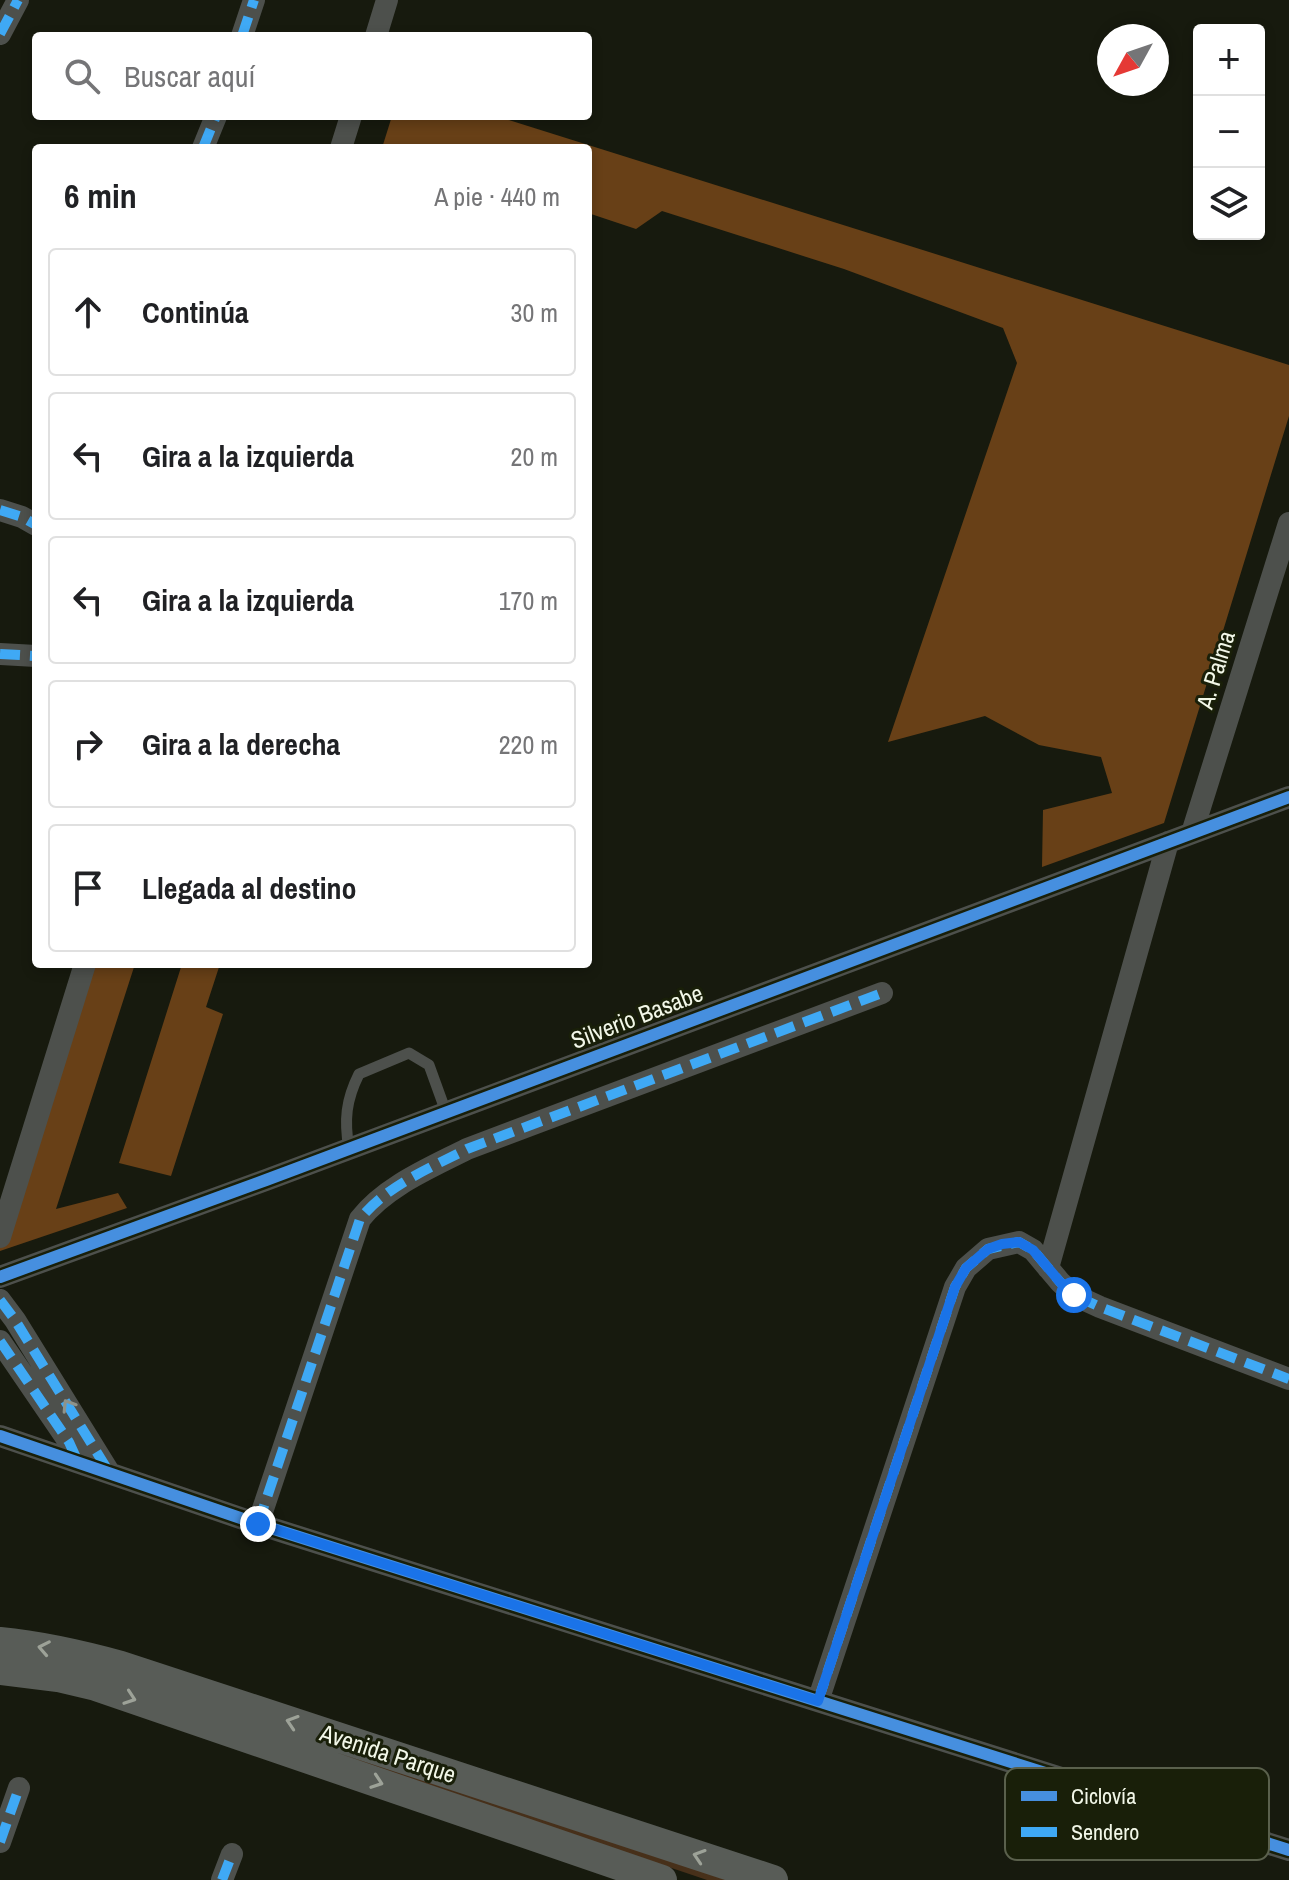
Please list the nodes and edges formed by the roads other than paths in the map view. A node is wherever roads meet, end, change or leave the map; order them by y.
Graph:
1 (18, 0) edge
2 (254, 0) edge
3 (387, 0) edge
4 (243, 32) edge
5 (377, 32) edge
6 (0, 34) edge
7 (214, 120) edge
8 (350, 120) edge
9 (205, 144) edge
10 (342, 144) edge
11 (0, 510) edge
12 (32, 523) edge
13 (1289, 523) edge
14 (0, 654) edge
15 (32, 656) edge
16 (1289, 797) edge
17 (1192, 833) junction
18 (1168, 842) junction
19 (84, 968) edge
20 (882, 993) dead end
21 (446, 1112) junction
22 (349, 1149) junction
23 (0, 1237) edge
24 (1048, 1268) junction
25 (0, 1277) edge
26 (0, 1300) edge
27 (0, 1341) edge
28 (1289, 1379) edge
29 (0, 1436) edge
30 (78, 1462) junction
31 (109, 1472) junction
32 (258, 1524) junction
33 (0, 1642) edge
34 (0, 1670) edge
35 (818, 1701) junction
36 (1030, 1768) edge
37 (19, 1788) dead end
38 (0, 1842) edge
39 (1269, 1844) edge
40 (1289, 1850) edge
41 (232, 1854) dead end
42 (222, 1880) edge
43 (662, 1880) edge
44 (773, 1880) edge

1 - 6 street
2 - 4 street
3 - 5 street
7 - 9 street
8 - 10 street
11 - 12 street
13 - 17 street, A. Palma
14 - 15 street
16 - 17 street, Silverio Basabe
17 - 18 street, Silverio Basabe
18 - 21 street, Silverio Basabe
18 - 24 street
19 - 23 street
20 - 32 street
21 - 22 street, Silverio Basabe
21 - 22 lane
22 - 25 street, Silverio Basabe
24 - 28 street
24 - 35 street
31 -> 26 street
27 - 30 street
29 - 30 street
30 - 31 street
31 - 32 street
32 - 35 street
44 -> 33 street, Avenida Parque
34 -> 43 street, Avenida Parque
35 - 36 street
37 - 38 street
39 - 40 street
41 - 42 street

